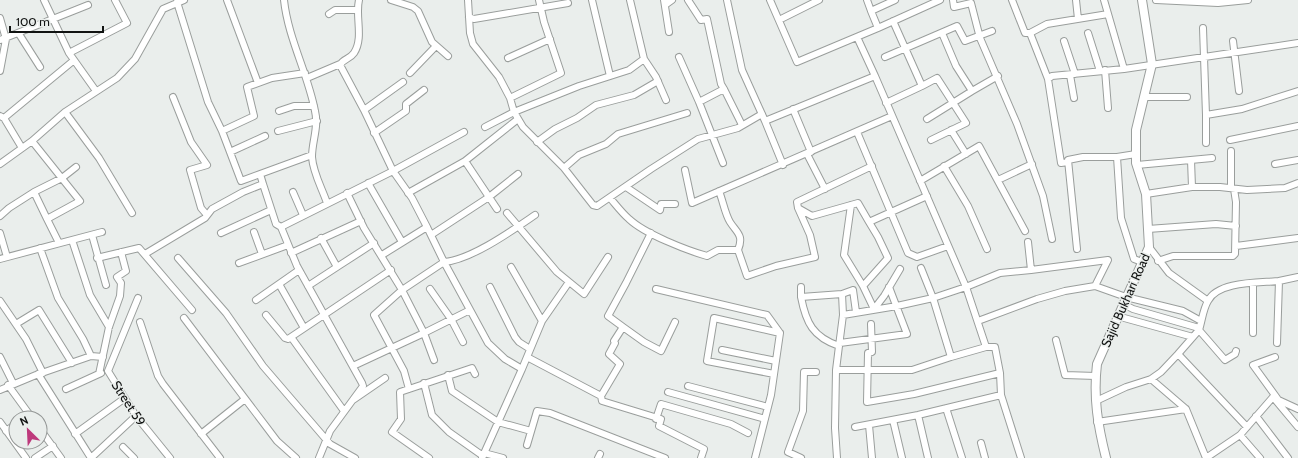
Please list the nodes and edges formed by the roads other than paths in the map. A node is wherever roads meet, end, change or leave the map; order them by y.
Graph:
1 (44, 0) edge
2 (115, 0) edge
3 (184, 0) edge
4 (227, 0) edge
5 (284, 0) edge
6 (359, 0) edge
7 (391, 0) edge
8 (468, 0) edge
9 (592, 0) edge
10 (630, 0) edge
11 (672, 0) edge
12 (688, 0) edge
13 (727, 0) edge
14 (770, 0) edge
15 (819, 0) edge
16 (867, 0) edge
17 (895, 0) edge
18 (940, 0) edge
19 (953, 0) edge
20 (1012, 0) edge
21 (1076, 0) edge
22 (1104, 0) edge
23 (1142, 0) edge
24 (1156, 0) edge
25 (1248, 0) edge
26 (1178, 1) edge
27 (177, 2) junction
28 (568, 2) dead end
29 (664, 2) edge
30 (540, 3) edge
31 (88, 5) dead end
32 (358, 10) junction
33 (871, 11) junction
34 (329, 14) dead end
35 (1108, 14) junction
36 (469, 17) junction
37 (0, 18) edge
38 (1078, 19) junction
39 (52, 20) junction
40 (779, 20) junction
41 (893, 21) junction
42 (878, 28) junction
43 (1203, 28) dead end
44 (992, 31) dead end
45 (669, 32) dead end
46 (942, 33) junction
47 (1030, 33) junction
48 (1088, 33) dead end
49 (19, 34) junction
50 (980, 36) junction
51 (857, 37) junction
52 (550, 39) junction
53 (3, 40) edge
54 (1233, 40) dead end
55 (1064, 41) dead end
56 (1298, 43) edge
57 (436, 46) junction
58 (906, 48) junction
59 (69, 54) junction
60 (1234, 54) junction
61 (448, 56) dead end
62 (679, 57) dead end
63 (885, 57) dead end
64 (1205, 57) junction
65 (508, 58) dead end
66 (644, 59) junction
67 (73, 61) junction
68 (340, 64) junction
69 (1152, 64) junction
70 (40, 67) dead end
71 (1124, 69) junction
72 (0, 71) edge
73 (1103, 71) junction
74 (410, 73) dead end
75 (1072, 74) junction
76 (306, 75) junction
77 (610, 76) junction
78 (875, 76) junction
79 (998, 76) junction
80 (1048, 78) junction
81 (658, 81) junction
82 (403, 82) dead end
83 (258, 83) junction
84 (922, 86) junction
85 (424, 90) dead end
86 (724, 90) junction
87 (1298, 90) edge
88 (96, 91) junction
89 (1239, 91) dead end
90 (972, 92) junction
91 (173, 97) dead end
92 (1145, 97) junction
93 (1186, 97) dead end
94 (510, 98) junction
95 (1074, 98) dead end
96 (666, 100) dead end
97 (698, 102) junction
98 (886, 103) junction
99 (953, 103) junction
100 (314, 106) junction
101 (1108, 108) dead end
102 (793, 109) junction
103 (364, 110) junction
104 (279, 111) dead end
105 (65, 112) junction
106 (514, 112) junction
107 (687, 113) dead end
108 (762, 114) junction
109 (1206, 115) junction
110 (892, 116) junction
111 (2, 117) edge
112 (518, 119) junction
113 (927, 119) dead end
114 (316, 121) junction
115 (765, 121) junction
116 (742, 125) junction
117 (1298, 126) edge
118 (485, 127) dead end
119 (951, 130) junction
120 (222, 131) junction
121 (278, 131) dead end
122 (464, 132) dead end
123 (858, 132) junction
124 (374, 133) junction
125 (712, 135) junction
126 (265, 136) dead end
127 (931, 140) dead end
128 (1230, 140) dead end
129 (32, 141) junction
130 (537, 142) junction
131 (1206, 143) dead end
132 (22, 148) junction
133 (1231, 151) dead end
134 (230, 152) junction
135 (809, 153) junction
136 (966, 154) junction
137 (1136, 154) junction
138 (312, 155) junction
139 (1117, 157) junction
140 (1212, 158) dead end
141 (1191, 160) junction
142 (1298, 160) edge
143 (465, 161) junction
144 (1068, 162) junction
145 (723, 163) dead end
146 (0, 164) edge
147 (782, 164) junction
148 (1032, 164) junction
149 (1275, 164) dead end
150 (1136, 165) junction
151 (872, 166) junction
152 (944, 166) junction
153 (76, 167) dead end
154 (564, 168) junction
155 (684, 170) dead end
156 (392, 171) junction
157 (260, 174) junction
158 (518, 174) dead end
159 (62, 178) junction
160 (998, 180) junction
161 (920, 181) junction
162 (368, 183) junction
163 (263, 184) junction
164 (1298, 184) edge
165 (626, 187) junction
166 (1192, 187) junction
167 (1233, 188) junction
168 (825, 189) junction
169 (34, 192) junction
170 (293, 192) dead end
171 (408, 192) junction
172 (719, 192) junction
173 (347, 193) junction
174 (1146, 194) junction
175 (927, 196) junction
176 (489, 197) junction
177 (610, 198) junction
178 (327, 203) junction
179 (675, 204) dead end
180 (851, 205) junction
181 (798, 208) junction
182 (497, 209) dead end
183 (271, 210) junction
184 (891, 212) junction
185 (132, 213) dead end
186 (507, 213) dead end
187 (536, 214) dead end
188 (207, 215) junction
189 (303, 215) junction
190 (0, 216) edge
191 (47, 219) junction
192 (361, 220) junction
193 (868, 222) junction
194 (1236, 226) junction
195 (281, 227) junction
196 (427, 227) junction
197 (518, 227) junction
198 (1148, 229) junction
199 (1025, 231) dead end
200 (102, 232) dead end
201 (254, 232) dead end
202 (0, 233) edge
203 (221, 233) dead end
204 (651, 233) junction
205 (92, 235) junction
206 (431, 235) junction
207 (321, 238) junction
208 (1298, 238) edge
209 (72, 240) junction
210 (1052, 240) dead end
211 (402, 242) junction
212 (1028, 242) dead end
213 (59, 243) junction
214 (374, 243) junction
215 (288, 245) junction
216 (948, 246) junction
217 (1236, 246) junction
218 (1149, 247) junction
219 (40, 248) junction
220 (988, 249) dead end
221 (1077, 249) dead end
222 (738, 250) junction
223 (121, 252) junction
224 (291, 253) junction
225 (145, 254) junction
226 (262, 254) junction
227 (382, 255) junction
228 (608, 256) dead end
229 (7, 257) junction
230 (97, 258) junction
231 (178, 258) dead end
232 (0, 259) edge
233 (1158, 261) junction
234 (444, 262) junction
235 (1142, 262) junction
236 (239, 263) dead end
237 (337, 267) junction
238 (511, 267) dead end
239 (921, 268) dead end
240 (900, 269) dead end
241 (299, 270) junction
242 (391, 270) junction
243 (1031, 270) junction
244 (1298, 277) edge
245 (1279, 281) junction
246 (568, 282) junction
247 (279, 284) junction
248 (1253, 284) junction
249 (106, 285) dead end
250 (308, 286) junction
251 (863, 286) junction
252 (1095, 286) junction
253 (490, 287) dead end
254 (801, 287) dead end
255 (889, 287) junction
256 (966, 287) junction
257 (430, 288) dead end
258 (656, 289) dead end
259 (402, 290) junction
260 (842, 294) junction
261 (802, 297) junction
262 (138, 298) dead end
263 (933, 298) junction
264 (256, 300) dead end
265 (0, 301) edge
266 (1124, 301) junction
267 (1208, 301) junction
268 (897, 306) junction
269 (874, 309) junction
270 (192, 310) dead end
271 (470, 310) junction
272 (856, 312) junction
273 (266, 315) dead end
274 (843, 315) junction
275 (325, 316) junction
276 (1117, 316) junction
277 (184, 318) dead end
278 (451, 319) junction
279 (542, 321) junction
280 (1201, 321) junction
281 (140, 322) dead end
282 (675, 322) dead end
283 (978, 322) junction
284 (16, 324) junction
285 (871, 324) dead end
286 (109, 327) junction
287 (623, 327) junction
288 (304, 328) junction
289 (1199, 329) junction
290 (424, 333) junction
291 (780, 333) junction
292 (1253, 333) dead end
293 (291, 337) junction
294 (1193, 337) junction
295 (872, 338) junction
296 (1056, 340) dead end
297 (463, 342) dead end
298 (1277, 343) dead end
299 (839, 345) junction
300 (986, 347) junction
301 (392, 348) junction
302 (530, 349) junction
303 (722, 350) dead end
304 (1236, 351) dead end
305 (1178, 354) junction
306 (91, 356) junction
307 (0, 357) edge
308 (103, 357) junction
309 (527, 357) junction
310 (951, 357) junction
311 (1275, 357) dead end
312 (434, 360) dead end
313 (776, 361) junction
314 (72, 363) junction
315 (353, 366) junction
316 (108, 370) junction
317 (522, 370) junction
318 (836, 370) junction
319 (867, 371) junction
320 (816, 372) dead end
321 (1000, 372) junction
322 (40, 374) junction
323 (99, 374) junction
324 (475, 374) dead end
325 (774, 374) junction
326 (448, 375) junction
327 (1096, 376) junction
328 (385, 378) dead end
329 (1151, 379) junction
330 (11, 384) junction
331 (424, 384) junction
332 (688, 386) dead end
333 (66, 389) dead end
334 (409, 389) junction
335 (0, 390) edge
336 (668, 392) dead end
337 (1000, 395) junction
338 (601, 396) junction
339 (125, 398) junction
340 (1275, 398) junction
341 (245, 399) junction
342 (1096, 401) junction
343 (350, 402) junction
344 (768, 407) junction
345 (946, 408) junction
346 (1186, 409) junction
347 (1298, 409) edge
348 (24, 410) edge
349 (344, 411) junction
350 (136, 416) junction
351 (918, 416) junction
352 (1256, 416) junction
353 (656, 419) junction
354 (765, 419) junction
355 (893, 420) junction
356 (0, 422) edge
357 (498, 422) junction
358 (1097, 422) junction
359 (869, 425) junction
360 (855, 427) dead end
361 (1247, 427) junction
362 (1298, 427) edge
363 (6, 431) joint
364 (531, 431) junction
365 (748, 433) dead end
366 (75, 434) junction
367 (201, 434) junction
368 (1240, 435) junction
369 (326, 438) junction
370 (48, 439) edge
371 (981, 443) dead end
372 (527, 445) dead end
373 (53, 446) junction
374 (123, 447) dead end
375 (483, 456) edge
376 (26, 458) edge
377 (35, 458) edge
378 (61, 458) edge
379 (91, 458) edge
380 (134, 458) edge
381 (170, 458) edge
382 (220, 458) edge
383 (296, 458) edge
384 (319, 458) edge
385 (356, 458) edge
386 (429, 458) edge
387 (503, 458) edge
388 (665, 458) edge
389 (701, 458) edge
390 (755, 458) edge
391 (801, 458) edge
392 (837, 458) edge
393 (872, 458) edge
394 (902, 458) edge
395 (928, 458) edge
396 (962, 458) edge
397 (986, 458) edge
398 (1021, 458) edge
399 (1106, 458) edge
400 (1206, 458) edge
401 (1260, 458) edge
402 (1288, 458) edge

1 - 39 street
2 - 59 street
3 - 27 street
4 - 83 street
5 - 76 street
6 - 32 street
7 - 57 street
8 - 36 street
9 - 77 street
10 - 66 street
11 - 29 street
12 - 86 street
13 - 108 street
14 - 40 street
15 - 40 street
16 - 33 street
17 - 33 street
18 - 41 street
19 - 50 street
20 - 47 street
21 - 38 street
22 - 35 street
23 - 69 street, Sajid Bukhari Road
24 - 26 street
25 - 26 street
27 - 88 street
27 - 120 street
28 - 30 street
29 - 45 street
30 - 36 street
30 - 52 street
31 - 39 street
32 - 34 street
32 - 68 street
33 - 42 street
35 - 38 street
35 - 71 street
36 - 94 street
37 - 53 street
38 - 47 street
39 - 49 street
39 - 59 street
40 - 51 street
41 - 42 street
41 - 58 street
42 - 51 street
43 - 64 street
44 - 50 street
46 - 50 street
46 - 58 street
46 - 90 street
47 - 80 street
48 - 73 street
49 - 53 street
49 - 70 street
50 - 79 street
51 - 78 street
52 - 65 street
52 - 94 street
53 - 72 street
54 - 60 street
55 - 75 street
56 - 60 street
57 - 61 street
57 - 74 street
58 - 63 street
58 - 84 street
59 - 67 street
60 - 64 street
60 - 89 street
62 - 97 street
64 - 69 street
64 - 109 street
66 - 77 street
66 - 81 street
67 - 88 street
67 - 111 street
68 - 76 street
68 - 103 street
69 - 71 street
69 - 92 street, Sajid Bukhari Road
71 - 73 street
73 - 75 street
73 - 101 street
75 - 80 street
75 - 95 street
76 - 83 street
76 - 100 street
77 - 106 street
78 - 98 street
78 - 102 street
79 - 90 street
79 - 148 street
80 - 144 street
81 - 96 street
81 - 130 street
82 - 103 street
83 - 120 street
84 - 98 street
84 - 99 street
85 - 124 street
86 - 97 street
86 - 116 street
87 - 109 street
88 - 105 street
90 - 99 street
91 - 188 street
92 - 93 street
92 - 137 street, Sajid Bukhari Road
94 - 106 street
97 - 125 street
98 - 110 street
99 - 113 street
99 - 119 street
100 - 104 street
100 - 114 street
102 - 115 street
102 - 135 street
103 - 124 street
105 - 129 street
105 - 185 street
106 - 112 street
106 - 118 street
107 - 154 street
108 - 115 street
108 - 116 street
109 - 131 street
110 - 123 street
110 - 161 street
111 - 132 street
112 - 130 street
112 - 143 street
114 - 121 street
114 - 138 street
115 - 147 street
116 - 125 street
117 - 128 street
119 - 127 street
119 - 136 street
120 - 134 street
122 - 156 street
123 - 135 street
123 - 151 street
124 - 156 street
125 - 145 street
125 - 165 street
126 - 134 street
129 - 132 street
129 - 159 street
130 - 154 street
132 - 146 street
133 - 167 street
134 - 157 street
135 - 147 street
135 - 168 street
136 - 152 street
136 - 160 street
137 - 139 street
137 - 150 street, Sajid Bukhari Road
138 - 157 street
138 - 178 street
139 - 144 street
139 - 235 street
140 - 141 street
141 - 150 street
141 - 166 street
142 - 149 street
143 - 171 street
143 - 176 street
144 - 221 street
147 - 172 street
148 - 160 street
148 - 210 street
150 - 174 street, Sajid Bukhari Road
151 - 168 street
151 - 184 street
152 - 161 street
152 - 220 street
153 - 159 street
154 - 177 street
155 - 172 street
156 - 162 street
156 - 171 street
157 - 163 street
158 - 176 street
159 - 169 street
159 - 191 street
160 - 199 street
161 - 175 street
162 - 173 street
162 - 211 street
163 - 183 street
163 - 188 street
164 - 167 street
165 - 177 street
165 - 179 street
166 - 167 street
166 - 174 street
167 - 194 street
168 - 181 street
169 - 190 street
169 - 191 street
170 - 189 street
171 - 196 street
172 - 222 street
173 - 178 street
173 - 192 street
174 - 198 street, Sajid Bukhari Road
175 - 184 street
175 - 216 street
176 - 182 street
176 - 206 street
177 - 204 street
178 - 189 street
180 - 181 street
180 - 193 street
180 - 251 street
181 - 222 street
183 - 195 street
183 - 203 street
184 - 193 street
184 - 216 street
186 - 197 street
187 - 197 street
188 - 225 street
189 - 195 street
191 - 213 street
192 - 207 street
192 - 214 street
193 - 251 street
194 - 198 street
194 - 217 street
195 - 215 street
196 - 206 street
196 - 211 street
197 - 234 street
197 - 246 street
198 - 218 street, Sajid Bukhari Road
200 - 205 street
201 - 226 street
202 - 229 street
204 - 222 street
204 - 287 street
205 - 209 street
205 - 230 street
206 - 234 street
207 - 224 street
207 - 237 street
208 - 217 street
209 - 213 street
209 - 286 street
211 - 227 street
212 - 243 street
213 - 219 street
214 - 227 street
214 - 237 street
215 - 224 street
215 - 226 street
216 - 256 street
217 - 233 street
218 - 233 street
218 - 235 street, Sajid Bukhari Road
219 - 229 street
219 - 306 street
223 - 225 street
223 - 230 street
223 - 286 street
224 - 241 street
225 - 270 street
226 - 236 street
227 - 242 street
228 - 246 street
229 - 232 street
230 - 249 street
231 - 369 street
233 - 267 street
234 - 259 street
234 - 271 street
235 - 266 street, Sajid Bukhari Road
237 - 250 street
238 - 279 street
239 - 263 street
240 - 255 street
241 - 247 street
241 - 250 street
242 - 259 street
242 - 275 street
243 - 252 street
243 - 256 street
244 - 245 street
245 - 248 street
245 - 298 street
246 - 279 street
247 - 264 street
247 - 288 street
248 - 267 street
248 - 292 street
250 - 275 street
251 - 269 street
252 - 266 street
252 - 283 street
253 - 302 street
254 - 261 street
255 - 268 street
255 - 269 street
256 - 263 street
256 - 283 street
257 - 278 street
258 - 291 street
259 - 290 street
259 - 301 street
260 - 261 street
260 - 272 street
260 - 274 street
261 - 299 street
262 - 316 street, Street 59
263 - 268 street
263 - 310 street
265 - 284 street
266 - 276 street, Sajid Bukhari Road
266 - 280 street
266 - 289 street
267 - 280 street
268 - 269 street
268 - 295 street
269 - 272 street
271 - 278 street
271 - 317 street
272 - 274 street
273 - 293 street
274 - 299 street
275 - 288 street
275 - 315 street
276 - 294 street
276 - 327 street, Sajid Bukhari Road
277 - 341 street
278 - 290 street
278 - 297 street
279 - 302 street
280 - 289 street
281 - 367 street
282 - 287 street
283 - 300 street
284 - 314 street
284 - 322 street
285 - 295 street
286 - 308 street
287 - 338 street
288 - 293 street
289 - 294 street
289 - 304 street
290 - 301 street
290 - 312 street
291 - 313 street
291 - 325 street
293 - 349 street
294 - 305 street
295 - 299 street
295 - 319 street
296 - 327 street
299 - 318 street
300 - 310 street
300 - 321 street
301 - 315 street
301 - 334 street
302 - 309 street
303 - 313 street
305 - 329 street
305 - 361 street
306 - 308 street
306 - 314 street
307 - 330 street
308 - 323 street
309 - 317 street
309 - 338 street
310 - 319 street
311 - 340 street
313 - 325 street
314 - 322 street
315 - 343 street
316 - 323 street
316 - 339 street, Street 59
317 - 357 street
318 - 319 street
318 - 392 street
319 - 321 street
320 - 391 street
321 - 337 street
322 - 330 street
322 - 366 street
323 - 333 street
324 - 326 street
325 - 344 street
326 - 331 street
326 - 357 street
327 - 342 street, Sajid Bukhari Road
328 - 343 street
329 - 342 street
329 - 346 street
330 - 335 street
330 - 348 street
331 - 334 street
331 - 375 street
332 - 344 street
334 - 386 street
336 - 354 street
337 - 345 street
337 - 398 street
338 - 353 street
339 - 350 street, Street 59
339 - 366 street
340 - 347 street
340 - 352 street
340 - 362 street
341 - 367 street
341 - 383 street
342 - 358 street, Sajid Bukhari Road
343 - 349 street
344 - 354 street
345 - 351 street
345 - 396 street
346 - 358 street
346 - 400 street
349 - 369 street
350 - 379 street
350 - 381 street, Street 59
351 - 355 street
351 - 395 street
352 - 361 street
352 - 402 street
353 - 365 street
353 - 389 street
354 - 390 street
355 - 359 street
355 - 394 street
356 - 363 street
357 - 364 street
357 - 375 street
358 - 399 street, Sajid Bukhari Road
359 - 360 street
359 - 393 street
361 - 368 street
363 - 376 street
364 - 372 street
364 - 388 street
366 - 379 street
367 - 382 street
368 - 400 street
368 - 401 street
369 - 384 street
369 - 385 street
370 - 373 street
371 - 397 street
373 - 377 street
373 - 378 street
374 - 380 street
375 - 387 street

